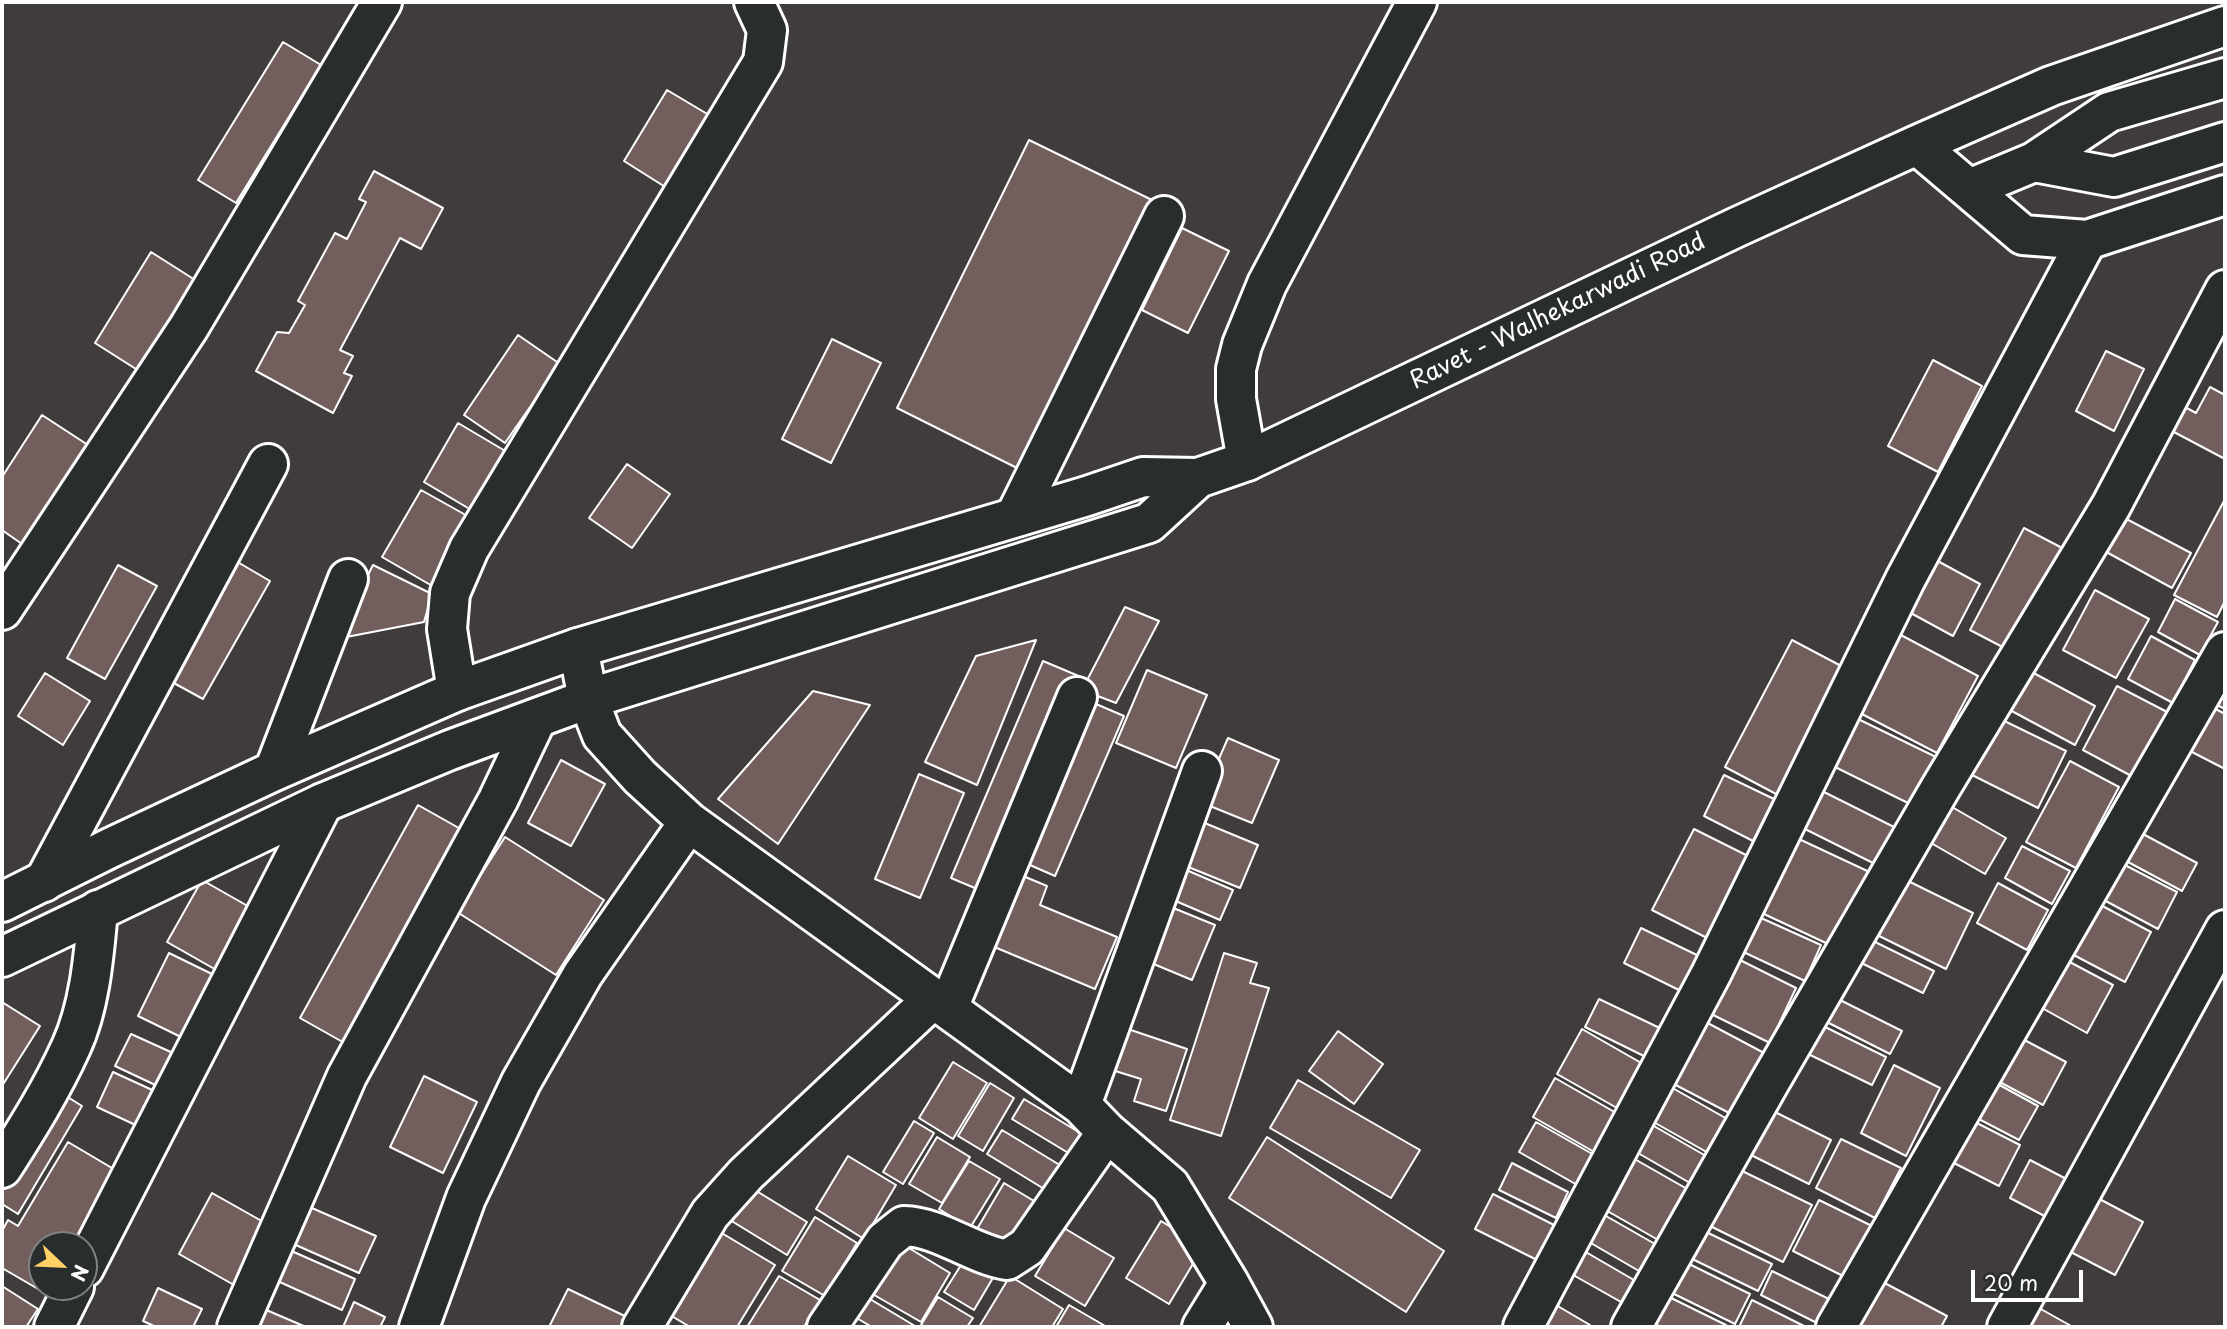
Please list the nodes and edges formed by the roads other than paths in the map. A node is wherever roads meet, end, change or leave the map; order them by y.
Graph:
1 (382, 2) edge
2 (754, 2) edge
3 (1417, 2) edge
4 (2225, 26) edge
5 (2225, 78) edge
6 (2225, 142) edge
7 (1917, 145) junction
8 (2034, 162) junction
9 (1969, 189) junction
10 (2225, 195) edge
11 (1164, 216) dead end
12 (2087, 240) junction
13 (2225, 290) edge
14 (1247, 461) junction
15 (268, 464) dead end
16 (1198, 478) junction
17 (1014, 517) junction
18 (874, 559) junction
19 (348, 579) dead end
20 (885, 607) junction
21 (2, 610) edge
22 (578, 648) junction
23 (2225, 652) edge
24 (457, 691) junction
25 (1077, 697) dead end
26 (588, 699) junction
27 (536, 720) junction
28 (274, 771) junction
29 (1202, 771) dead end
30 (323, 803) junction
31 (689, 822) junction
32 (44, 882) junction
33 (2, 902) edge
34 (98, 910) junction
35 (2225, 930) edge
36 (2, 957) edge
37 (941, 1003) junction
38 (1081, 1105) junction
39 (1107, 1132) junction
40 (2, 1168) edge
41 (98, 1241) edge
42 (1229, 1283) junction
43 (67, 1301) edge
44 (54, 1327) edge
45 (237, 1327) edge
46 (419, 1327) edge
47 (642, 1327) edge
48 (827, 1327) edge
49 (1202, 1327) edge
50 (1253, 1327) edge
51 (1523, 1327) edge
52 (1631, 1327) edge
53 (1836, 1327) edge
54 (2007, 1327) edge

1 - 21 street
2 - 24 street
3 - 14 street
4 - 7 street, Ravet - Walhekarwadi Road
5 - 8 street
6 - 8 street
7 - 9 street
7 - 14 street, Ravet - Walhekarwadi Road
8 - 9 street
9 - 12 street
10 - 12 street
11 - 17 street
12 - 51 street
13 - 52 street
14 - 16 street, Ravet - Walhekarwadi Road
15 - 32 street
16 - 17 street
16 - 20 street
17 - 18 street
18 - 20 street
18 - 22 street
19 - 28 street
20 - 26 street
22 - 24 street
22 - 26 street
23 - 53 street
24 - 28 street
25 - 37 street
26 - 27 street
26 - 31 street
27 - 30 street
27 - 45 street
28 - 32 street
29 - 38 street
30 - 34 street
30 - 41 street
31 - 37 street
31 - 46 street
32 - 33 street
34 - 36 street
34 - 40 street
35 - 54 street
37 - 38 street
37 - 47 street
38 - 39 street
39 - 42 street
39 - 48 street
42 - 49 street
42 - 50 street
43 - 44 street

